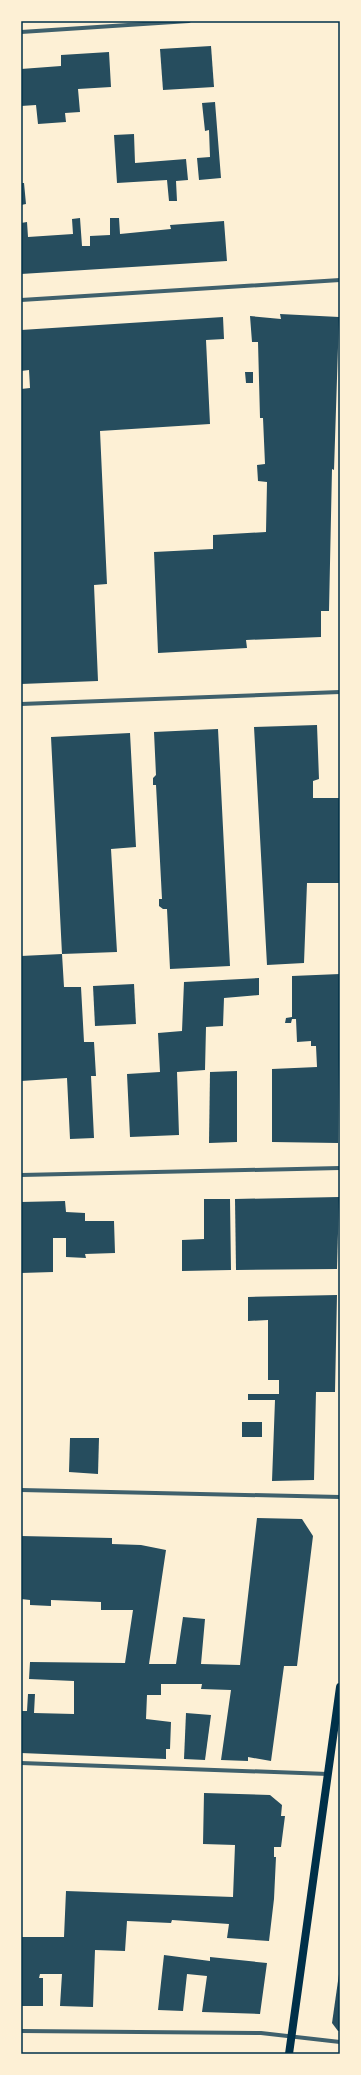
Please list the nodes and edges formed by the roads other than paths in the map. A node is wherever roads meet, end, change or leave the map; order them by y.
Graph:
1 (189, 21) edge
2 (21, 32) edge
3 (340, 280) edge
4 (21, 300) edge
5 (340, 692) edge
6 (21, 704) edge
7 (340, 1168) edge
8 (21, 1174) edge
9 (21, 1490) edge
10 (340, 1497) edge
11 (340, 1687) edge
12 (338, 1714) edge
13 (21, 1763) edge
14 (329, 1774) junction
15 (21, 2031) edge
16 (290, 2037) junction
17 (340, 2042) edge
18 (289, 2054) edge

1 - 2 street
3 - 4 street
5 - 6 street
7 - 8 street
9 - 10 street
11 - 12 main road
12 - 14 main road
13 - 14 street
14 - 16 main road
15 - 16 street
16 - 17 street
16 - 18 main road

